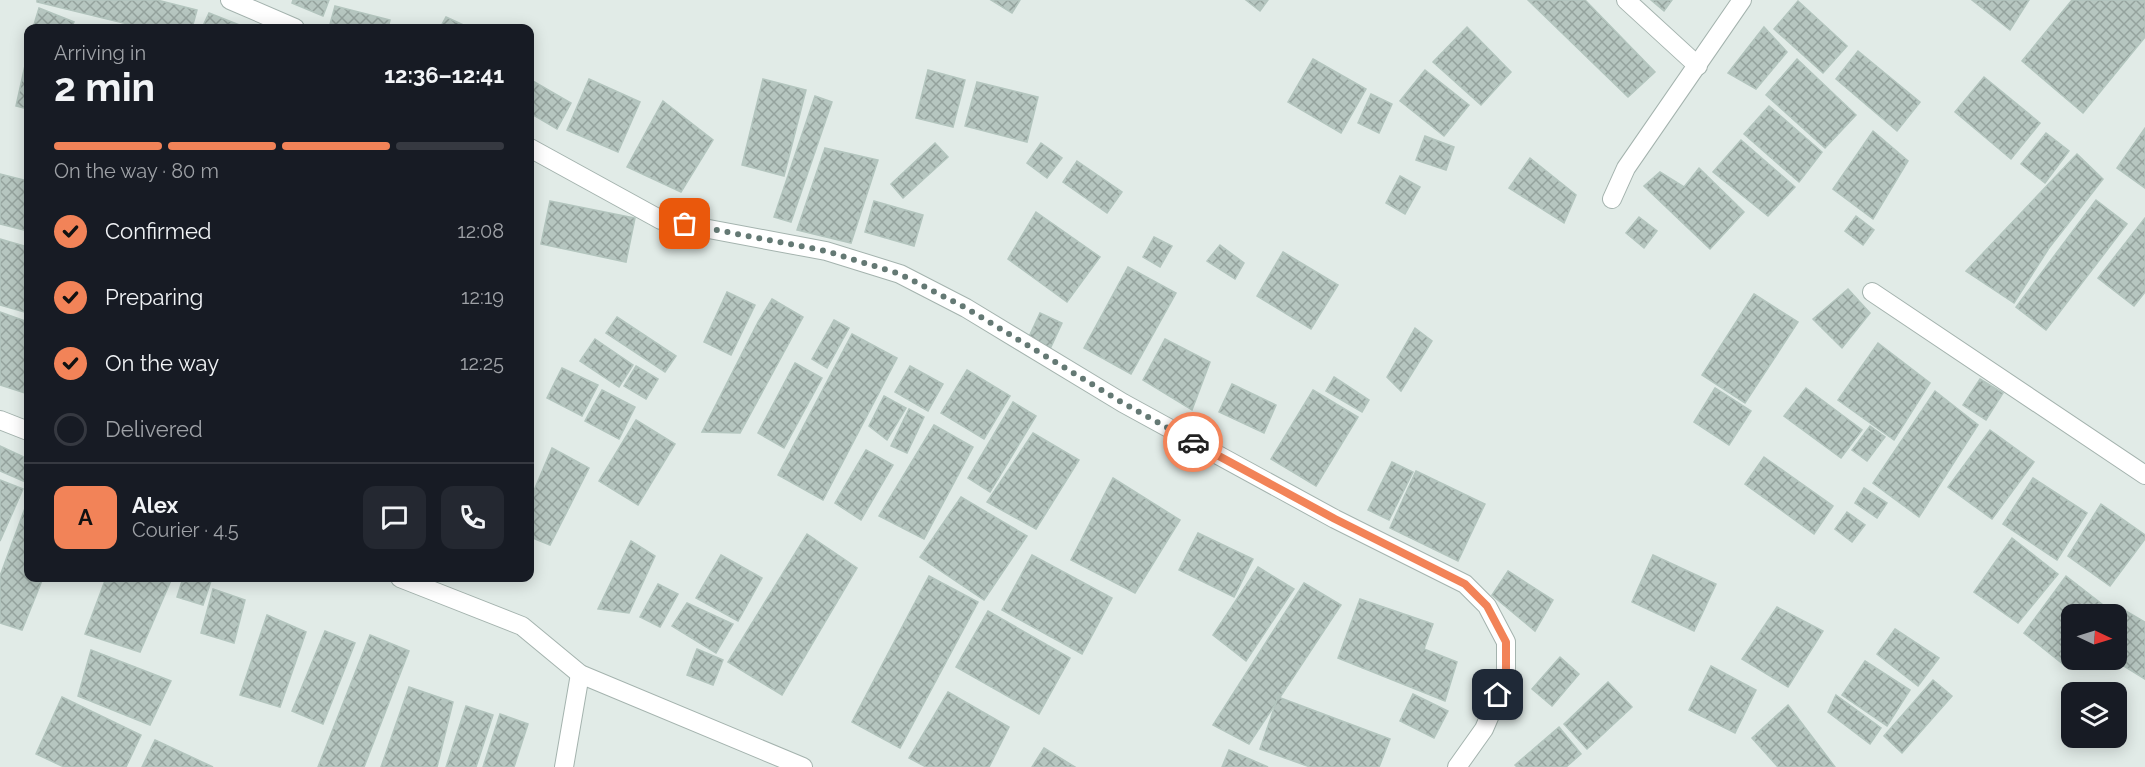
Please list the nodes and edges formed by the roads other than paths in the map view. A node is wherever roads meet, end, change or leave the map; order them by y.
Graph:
1 (230, 0) edge
2 (1626, 0) edge
3 (1742, 0) edge
4 (286, 24) edge
5 (1698, 66) junction
6 (534, 150) edge
7 (1612, 199) dead end
8 (1872, 292) dead end
9 (0, 420) edge
10 (24, 429) edge
11 (2145, 475) edge
12 (410, 582) edge
13 (580, 674) junction
14 (564, 767) edge
15 (803, 767) edge
16 (1457, 767) edge

1 - 4 street
2 - 5 street
3 - 5 street
5 - 7 street
6 - 16 street
8 - 11 street
9 - 10 street
12 - 13 street
13 - 14 street
13 - 15 street

